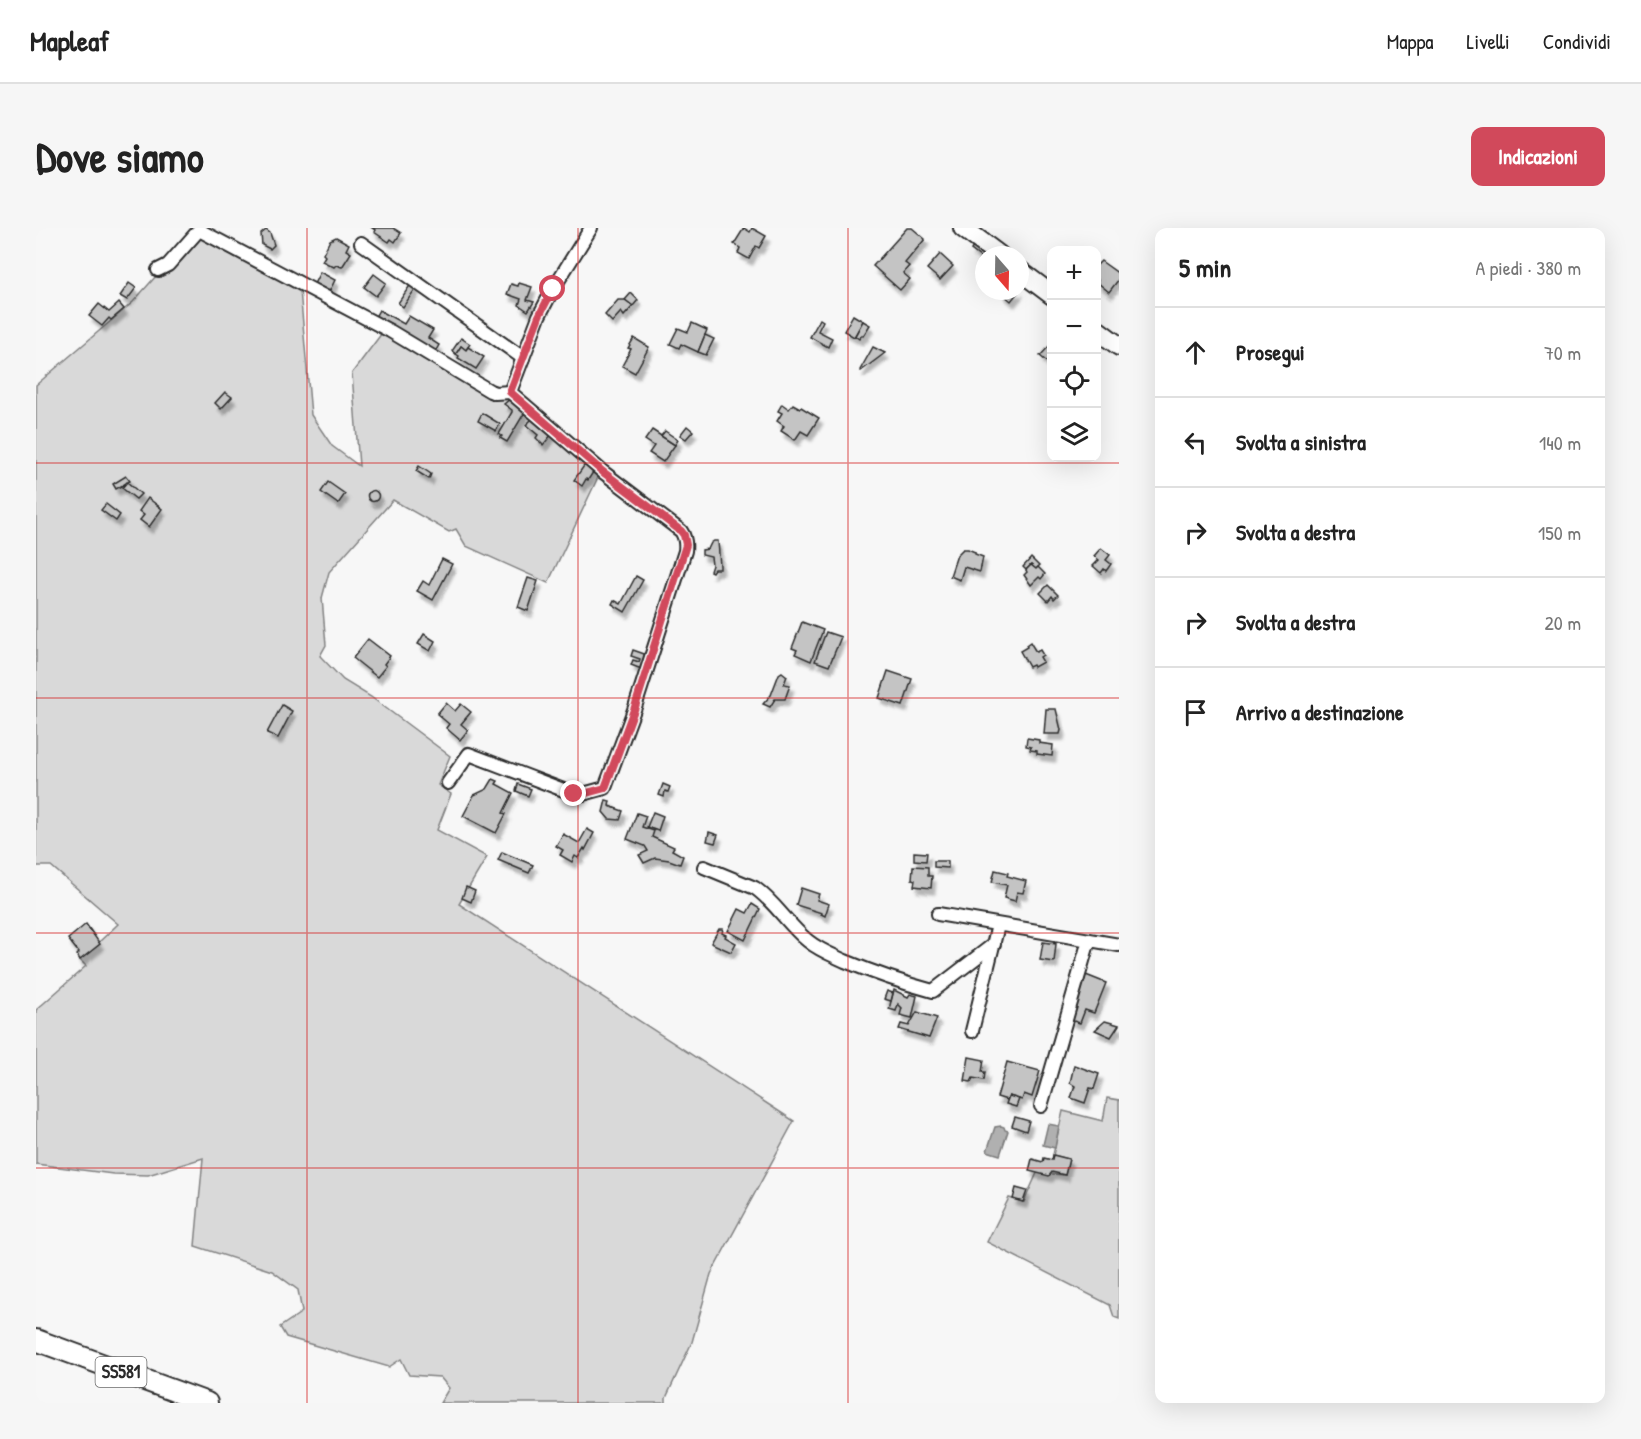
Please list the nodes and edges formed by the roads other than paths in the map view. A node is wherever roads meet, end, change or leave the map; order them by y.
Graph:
1 (591, 228) edge
2 (963, 228) edge
3 (361, 243) dead end
4 (987, 246) edge
5 (158, 270) dead end
6 (1029, 278) edge
7 (1047, 291) edge
8 (1101, 333) edge
9 (1119, 346) edge
10 (523, 358) junction
11 (510, 392) junction
12 (448, 783) dead end
13 (704, 867) dead end
14 (938, 914) dead end
15 (998, 925) junction
16 (1089, 940) junction
17 (994, 944) junction
18 (1119, 945) edge
19 (972, 1032) dead end
20 (1041, 1106) dead end
21 (36, 1340) edge
22 (207, 1403) edge

1 - 10 street
2 - 4 street
3 - 10 street
5 - 11 street
6 - 7 street
8 - 9 street
10 - 11 street
11 - 12 street
13 - 17 street
14 - 15 street
15 - 16 street
15 - 17 street
16 - 18 street
16 - 20 street
17 - 19 street
21 - 22 main road, SS581

